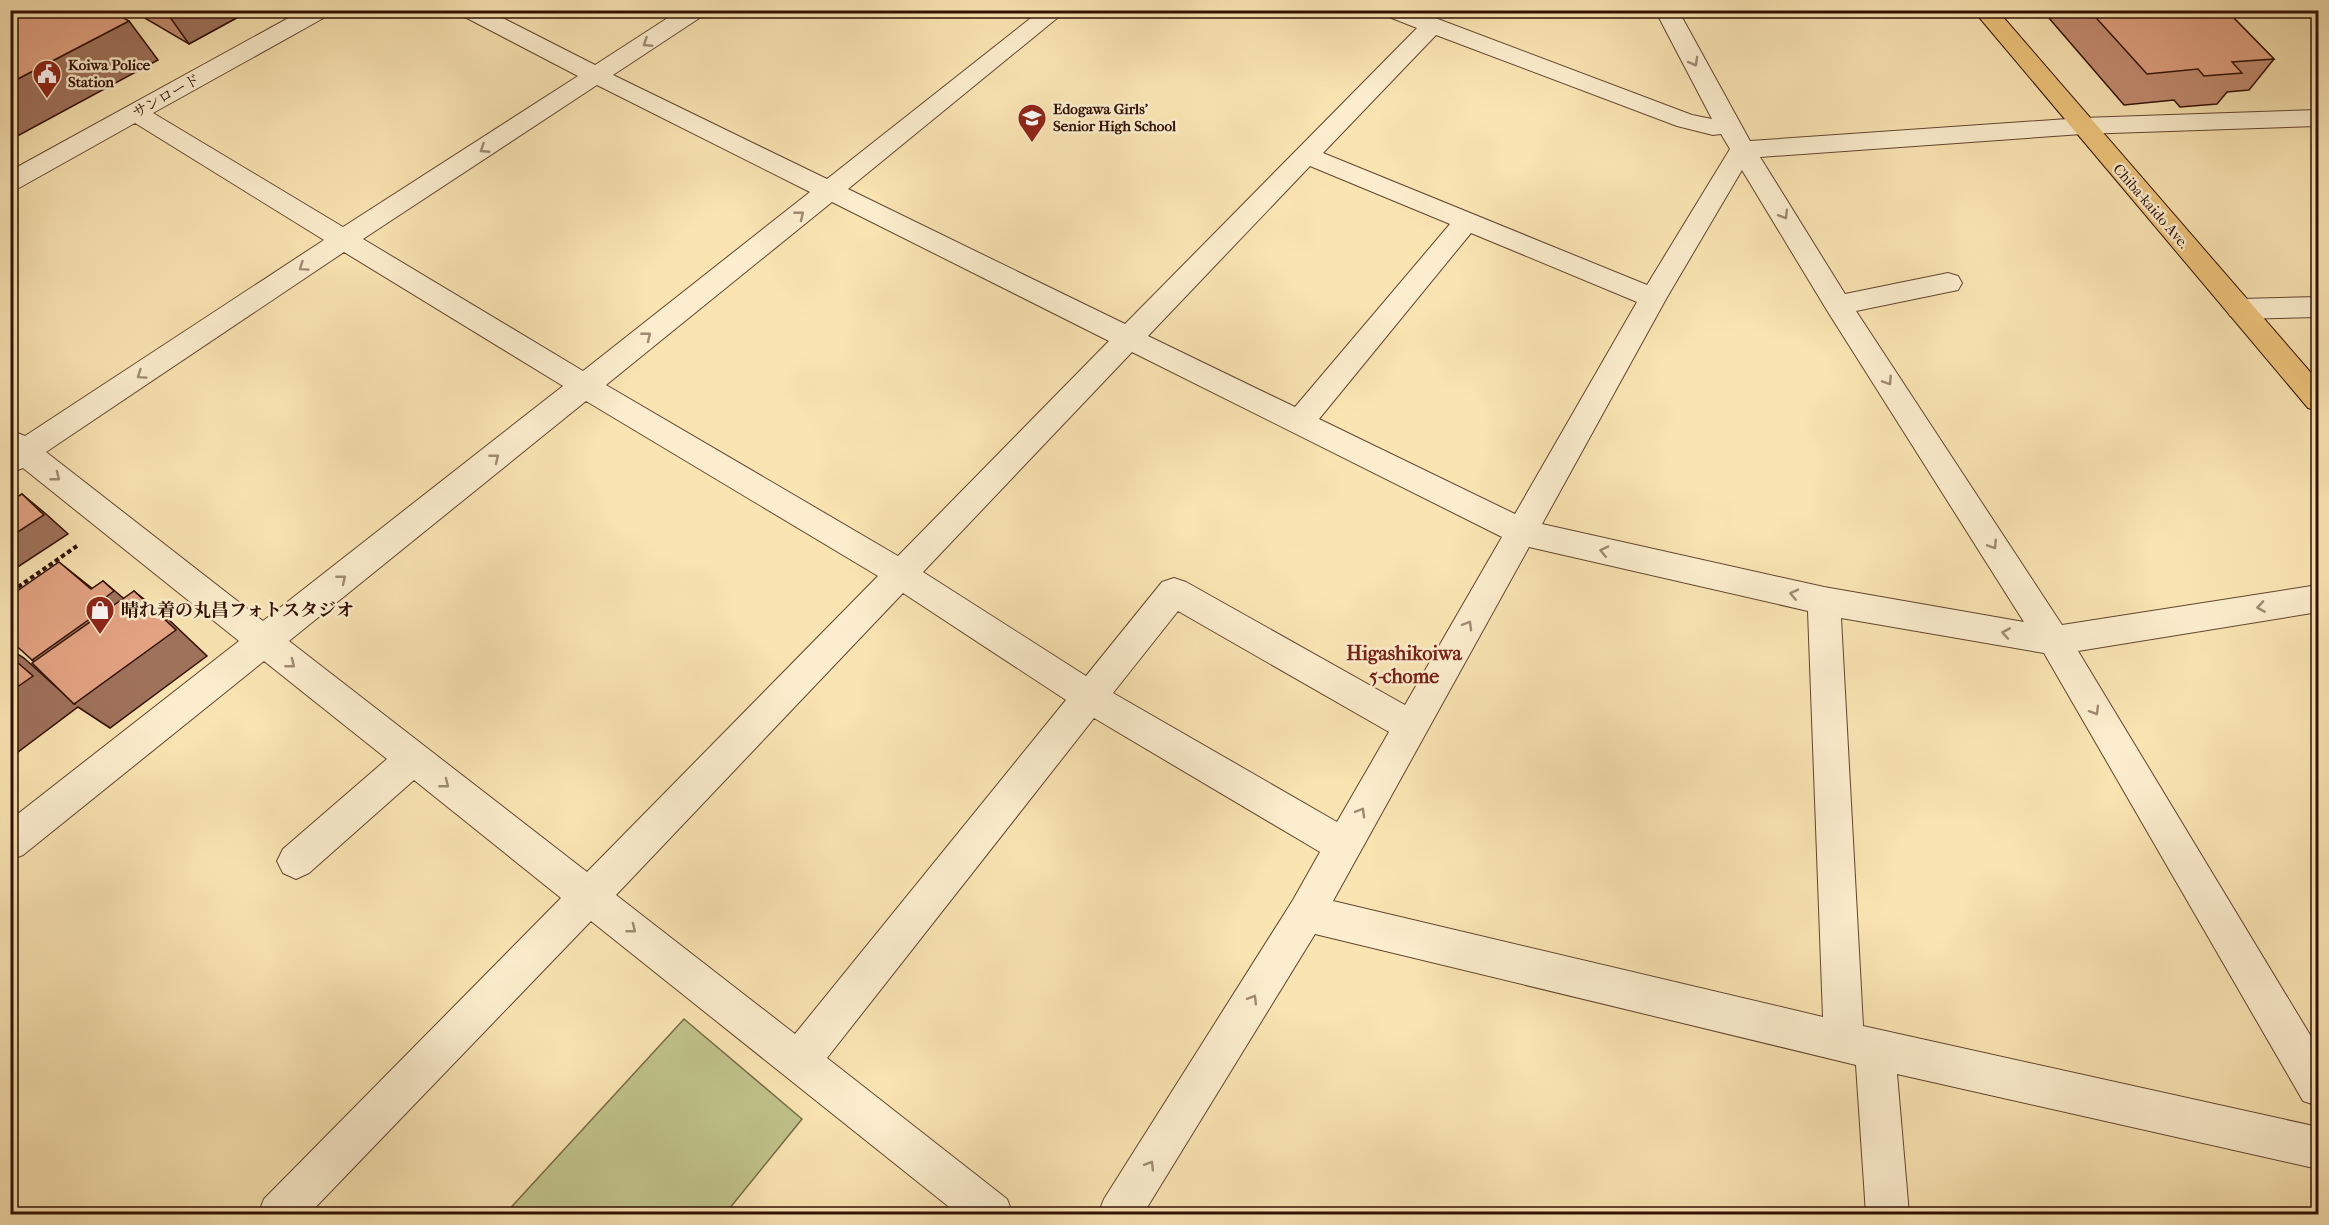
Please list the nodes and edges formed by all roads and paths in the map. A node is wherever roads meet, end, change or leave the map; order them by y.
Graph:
1 (321, 10) edge
2 (469, 10) edge
3 (696, 10) edge
4 (1056, 10) edge
5 (1392, 10) edge
6 (1666, 10) edge
7 (1984, 10) edge
8 (1433, 25) junction
9 (597, 76) junction
10 (135, 113) junction
11 (2319, 118) edge
12 (2082, 126) junction
13 (1734, 142) junction
14 (1306, 155) junction
15 (10, 182) edge
16 (830, 190) junction
17 (1467, 221) junction
18 (344, 240) junction
19 (1948, 283) dead end
20 (1653, 298) junction
21 (1838, 305) junction
22 (2319, 307) edge
23 (2240, 309) junction
24 (1128, 337) junction
25 (585, 386) junction
26 (2319, 400) edge
27 (1300, 422) junction
28 (15, 451) edge
29 (112, 522) junction
30 (1521, 532) junction
31 (901, 574) junction
32 (18, 587) edge
33 (2319, 598) edge
34 (1824, 601) junction
35 (2054, 641) junction
36 (264, 642) junction
37 (1091, 698) junction
38 (1410, 726) junction
39 (413, 759) junction
40 (10, 843) edge
41 (1342, 845) junction
42 (296, 861) dead end
43 (591, 897) junction
44 (1306, 913) junction
45 (1859, 1046) junction
46 (799, 1061) junction
47 (2319, 1086) edge
48 (2319, 1148) edge
49 (279, 1215) edge
50 (992, 1215) edge
51 (1119, 1215) edge
52 (1887, 1215) edge

1 - 10 street, サンロード
2 - 9 street
3 -> 9 street
4 - 16 street
5 - 8 street
6 -> 13 street
7 - 12 highway, Chiba-kaido Ave.
8 - 13 street
8 - 14 street
9 - 16 street
9 -> 18 street
10 - 15 street, サンロード
10 - 18 street
11 - 12 street
12 - 13 street
12 - 23 highway, Chiba-kaido Ave.
13 - 20 street
13 -> 21 street
14 - 17 street
14 - 24 street
16 - 24 street
25 -> 16 street
17 - 20 street
17 - 27 street
18 - 25 street
18 -> 28 street
19 - 21 street
20 - 30 street
21 -> 35 street
22 - 23 street
23 - 26 highway, Chiba-kaido Ave.
24 - 27 street
24 - 31 street
25 - 31 street
36 -> 25 street
27 - 30 street
28 -> 29 street
29 - 32 path
29 - 36 street
34 -> 30 street
38 -> 30 street
31 - 37 street
31 - 43 street
33 -> 35 street
35 -> 34 street
34 - 45 street
35 -> 47 street
36 -> 39 street
36 - 40 street
37 - 38 street
37 - 41 street
37 - 46 street
41 -> 38 street
39 - 42 street
39 -> 43 street
41 - 44 street
43 -> 46 street
43 - 49 street
44 - 45 street
51 -> 44 street
45 - 48 street
45 - 52 street
46 - 50 street

